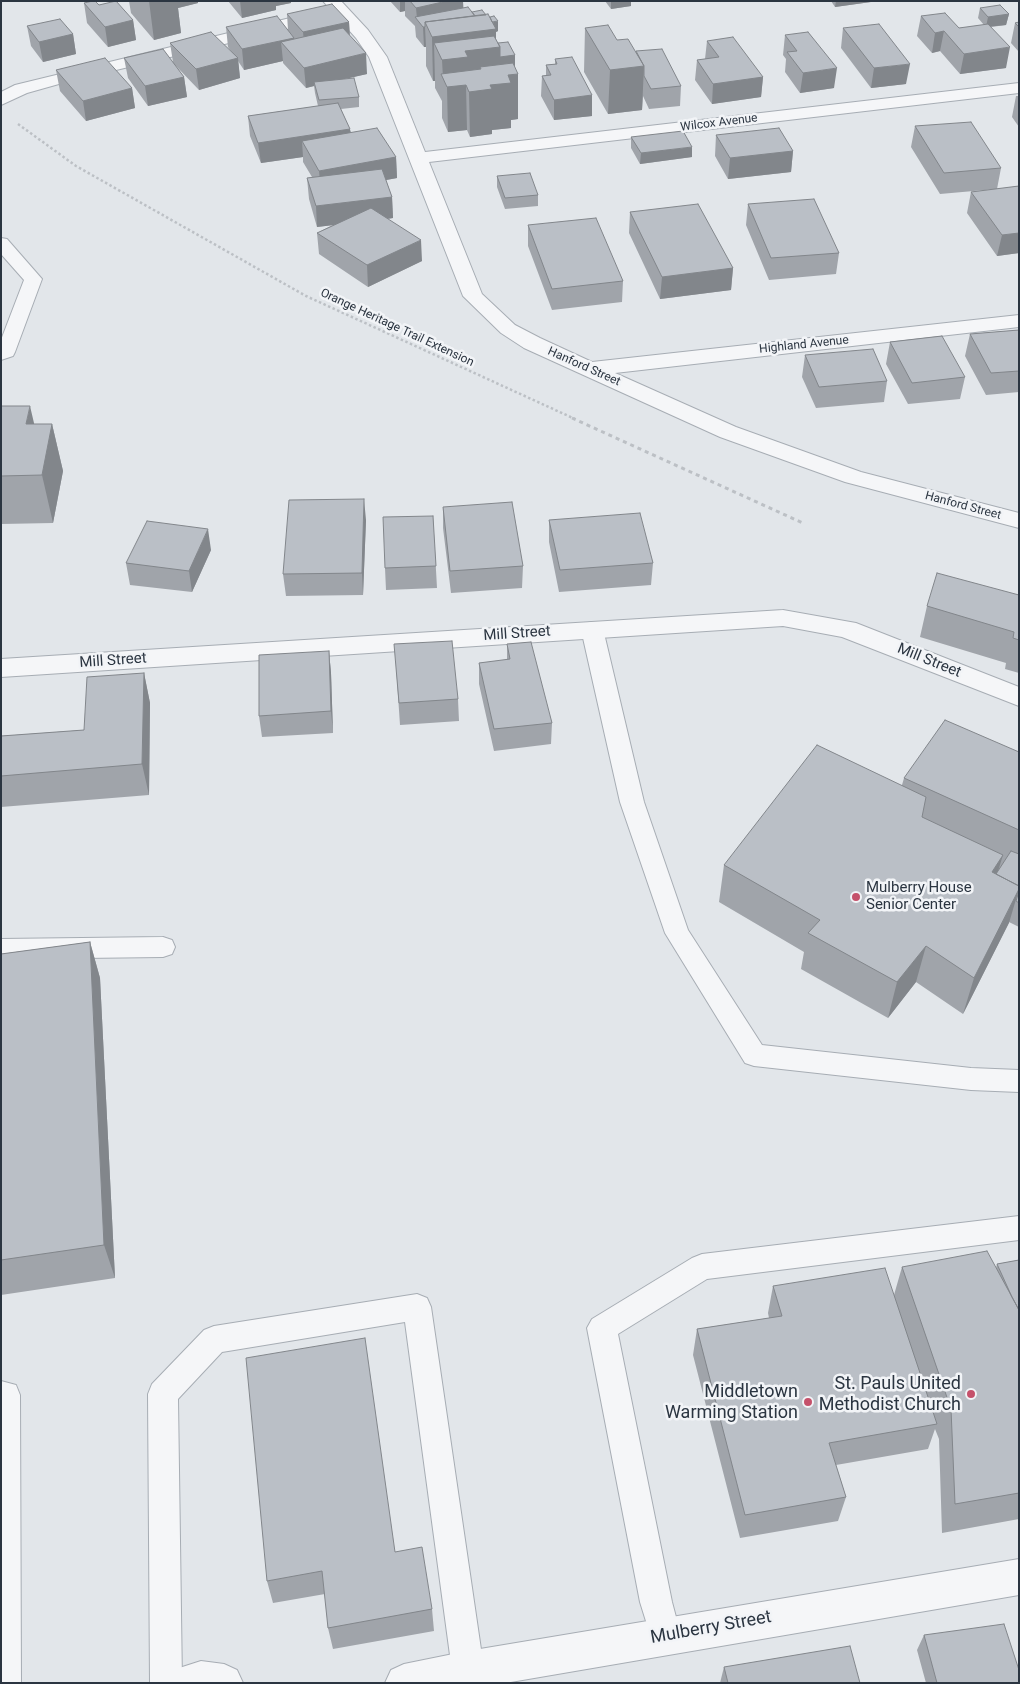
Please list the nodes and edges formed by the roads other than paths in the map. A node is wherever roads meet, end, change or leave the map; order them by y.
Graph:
1 (336, 6) edge
2 (1019, 88) edge
3 (1, 100) edge
4 (418, 158) junction
5 (4, 249) edge
6 (1, 315) edge
7 (20, 315) junction
8 (1019, 322) edge
9 (1, 355) edge
10 (589, 369) junction
11 (1019, 521) edge
12 (592, 629) junction
13 (1, 668) edge
14 (1019, 697) edge
15 (162, 947) dead end
16 (1, 950) edge
17 (1019, 1081) edge
18 (1019, 1228) edge
19 (1, 1395) edge
20 (1019, 1577) edge
21 (665, 1636) junction
22 (468, 1670) junction
23 (5, 1683) edge
24 (166, 1683) edge
25 (186, 1683) edge
26 (224, 1683) edge
27 (404, 1683) edge

1 - 3 street
1 - 4 street, Hanford Street
2 - 4 street, Wilcox Avenue
4 - 10 street, Hanford Street
5 - 7 lane
6 - 7 lane
7 - 9 lane
8 - 10 street, Highland Avenue
10 - 11 street, Hanford Street
12 - 13 street, Mill Street
12 - 14 street, Mill Street
12 - 17 lane
15 - 16 lane
18 - 21 lane
19 - 23 lane
20 - 21 street, Mulberry Street
21 - 22 street, Mulberry Street
22 - 24 lane
22 - 27 street, Mulberry Street
25 - 26 street

